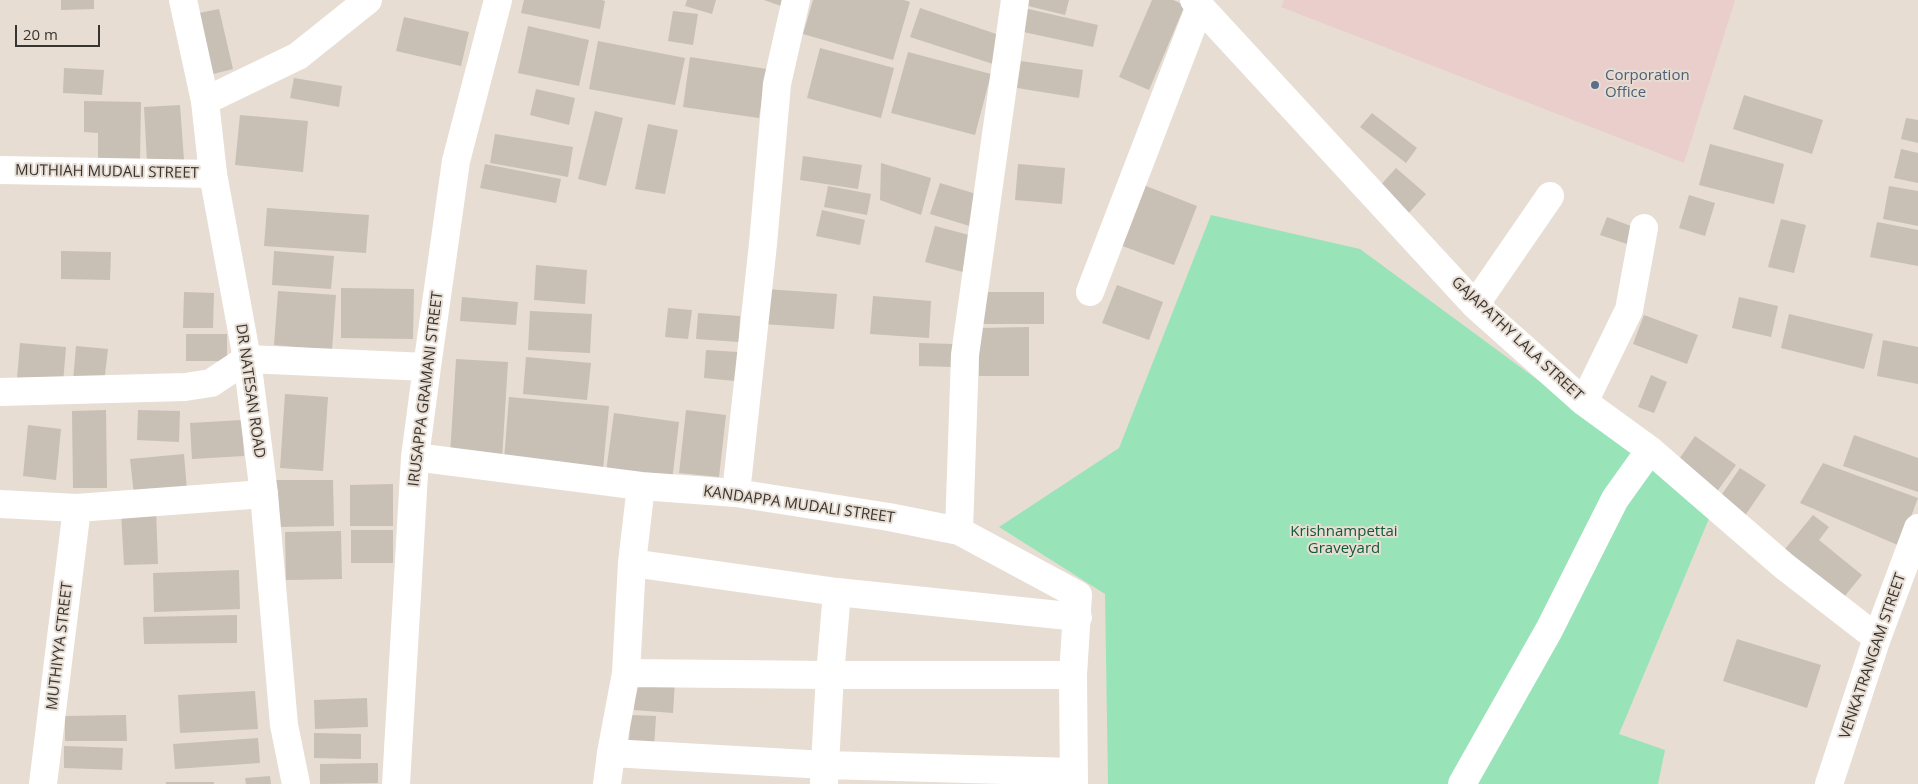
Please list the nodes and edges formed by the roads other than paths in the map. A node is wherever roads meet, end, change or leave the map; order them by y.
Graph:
1 (183, 0) edge
2 (368, 0) edge
3 (498, 0) edge
4 (796, 0) edge
5 (1015, 0) edge
6 (1197, 3) edge
7 (205, 101) junction
8 (0, 170) edge
9 (214, 174) junction
10 (1550, 196) dead end
11 (1644, 228) dead end
12 (1090, 292) dead end
13 (1475, 305) junction
14 (247, 359) junction
15 (427, 368) junction
16 (0, 392) edge
17 (1584, 402) junction
18 (1650, 450) junction
19 (415, 457) junction
20 (641, 486) junction
21 (736, 493) junction
22 (264, 494) junction
23 (0, 504) edge
24 (77, 508) junction
25 (1918, 528) edge
26 (959, 531) junction
27 (632, 563) junction
28 (837, 592) junction
29 (1078, 606) junction
30 (1877, 638) junction
31 (626, 672) junction
32 (830, 675) junction
33 (1074, 675) junction
34 (611, 753) junction
35 (825, 775) edge
36 (1074, 778) edge
37 (43, 784) edge
38 (296, 784) edge
39 (396, 784) edge
40 (607, 784) edge
41 (1462, 784) edge
42 (1829, 784) edge

1 - 7 street, DR NATESAN ROAD
2 - 7 street
3 - 15 street, IRUSAPPA GRAMANI STREET
4 - 21 street
5 - 26 street
6 - 12 street
6 - 13 street, GAJAPATHY LALA STREET
7 - 9 street, DR NATESAN ROAD
8 - 9 street, MUTHIAH MUDALI STREET
9 - 14 street, DR NATESAN ROAD
10 - 13 street
11 - 17 street
13 - 17 street, GAJAPATHY LALA STREET
14 - 15 street
14 - 16 street
14 - 22 street, DR NATESAN ROAD
15 - 19 street, IRUSAPPA GRAMANI STREET
17 - 18 street, GAJAPATHY LALA STREET
18 - 30 street, GAJAPATHY LALA STREET
18 - 41 street
19 - 20 street, KANDAPPA MUDALI STREET
19 - 39 street, IRUSAPPA GRAMANI STREET
20 - 21 street, KANDAPPA MUDALI STREET
20 - 27 street
21 - 26 street, KANDAPPA MUDALI STREET
22 - 24 street
22 - 38 street, DR NATESAN ROAD
23 - 24 street
24 - 37 street, MUTHIYYA STREET
25 - 30 street, VENKATRANGAM STREET
26 - 29 street, KANDAPPA MUDALI STREET
27 - 28 street
27 - 31 street
28 - 29 street
28 - 32 street
29 - 33 street
30 - 42 street, VENKATRANGAM STREET
31 - 32 street
31 - 34 street
32 - 33 street
32 - 35 street
33 - 36 street
34 - 35 street
34 - 40 street
35 - 36 street

